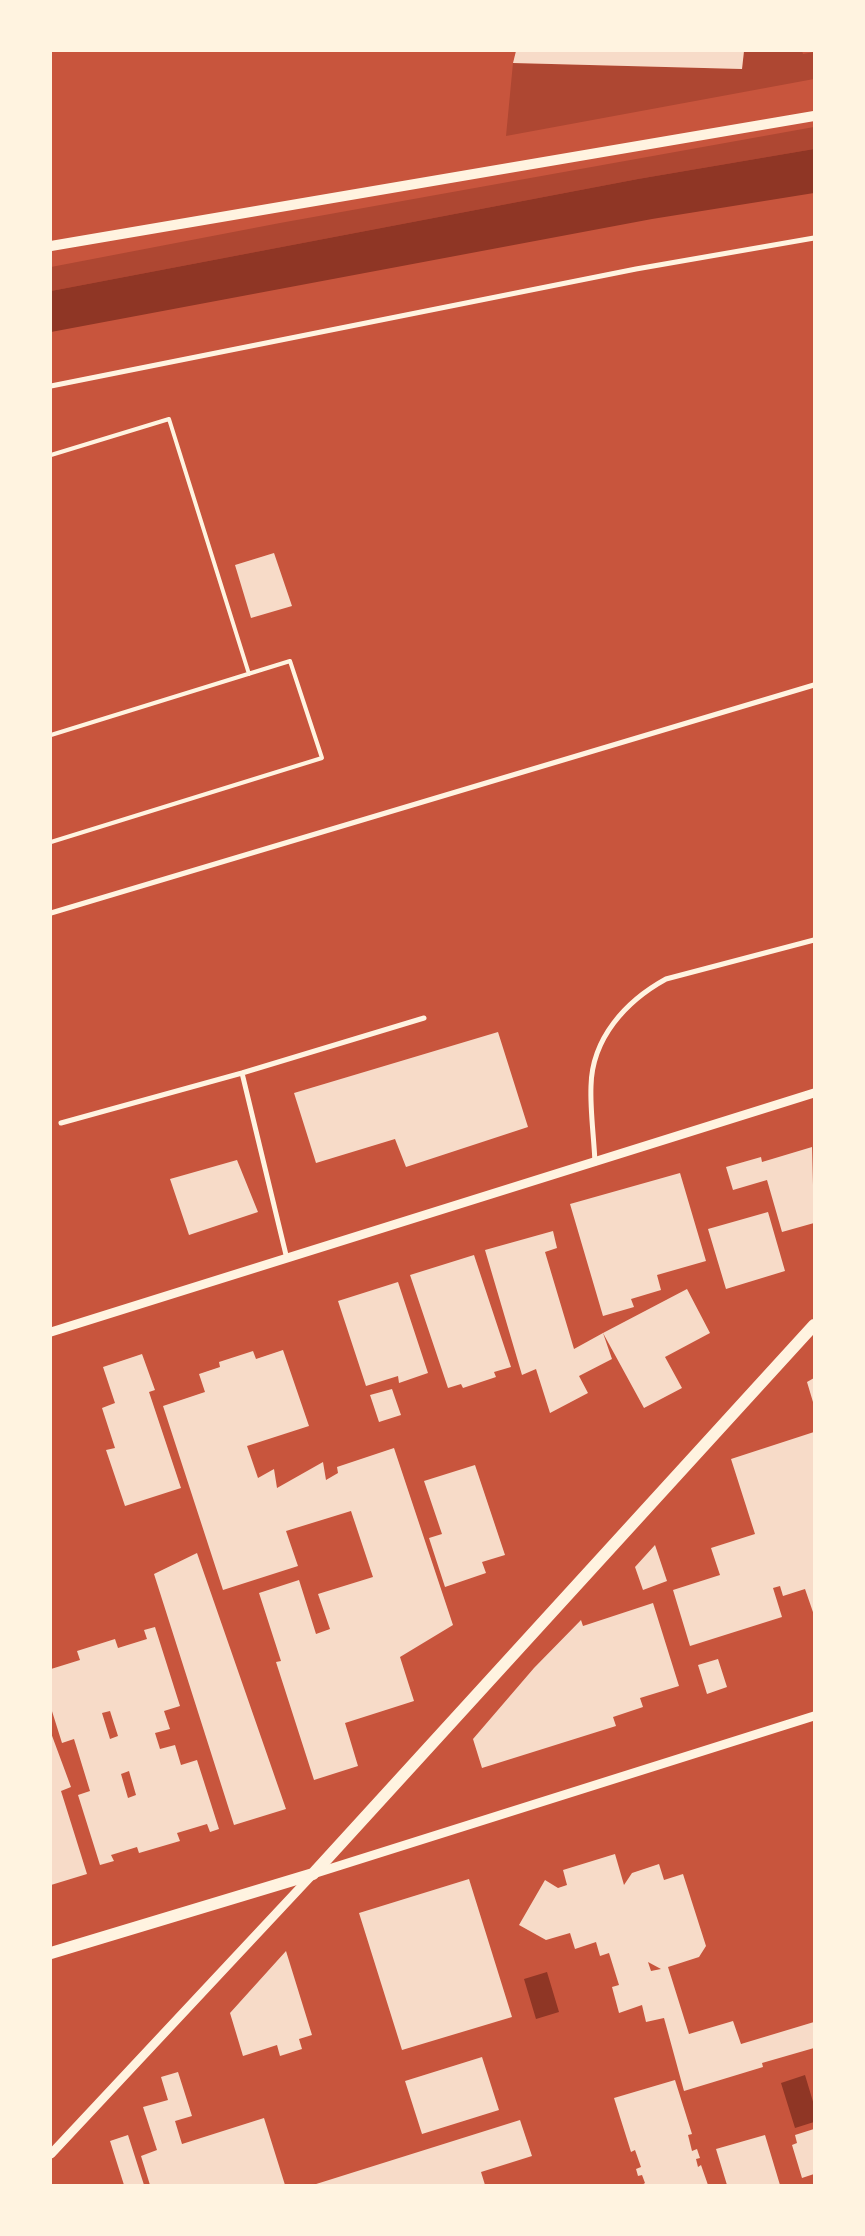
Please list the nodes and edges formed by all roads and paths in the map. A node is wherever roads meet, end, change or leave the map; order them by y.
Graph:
1 (814, 116) edge
2 (814, 238) edge
3 (51, 246) edge
4 (51, 386) edge
5 (51, 455) edge
6 (249, 674) junction
7 (814, 685) edge
8 (51, 735) edge
9 (51, 842) edge
10 (51, 913) edge
11 (814, 940) edge
12 (424, 1018) dead end
13 (242, 1073) junction
14 (814, 1092) edge
15 (61, 1122) dead end
16 (595, 1163) junction
17 (287, 1259) junction
18 (814, 1325) edge
19 (51, 1332) edge
20 (814, 1716) edge
21 (313, 1874) junction
22 (51, 1953) edge
23 (51, 2154) edge

1 - 3 main road
2 - 4 street
5 - 6 lane
6 - 8 lane
6 - 9 lane
7 - 10 street
11 - 16 street
12 - 13 street
13 - 15 street
13 - 17 street
14 - 16 street
16 - 17 street
17 - 19 street
18 - 21 main road
20 - 21 street
21 - 22 main road
21 - 23 street

